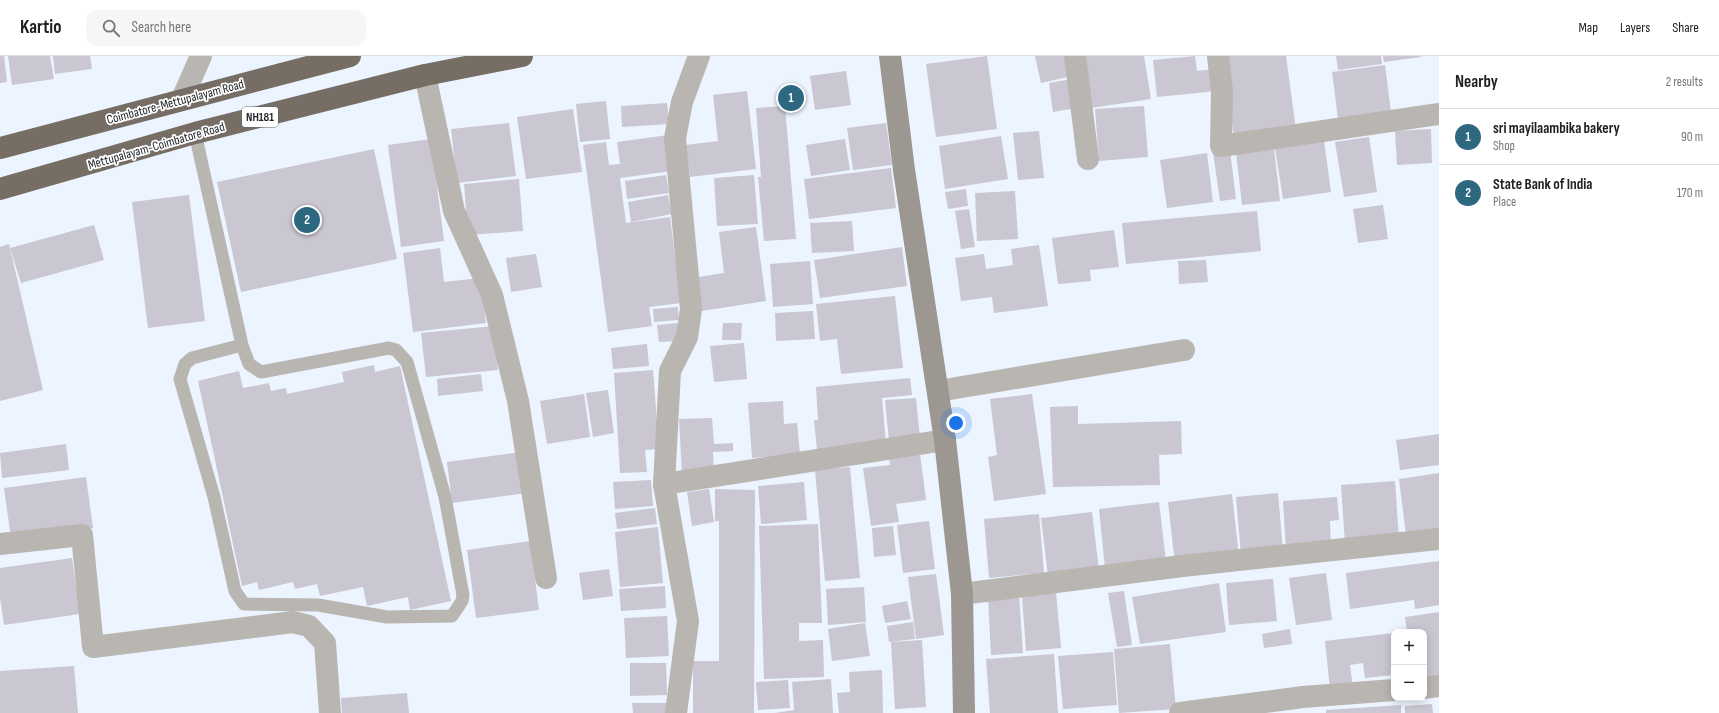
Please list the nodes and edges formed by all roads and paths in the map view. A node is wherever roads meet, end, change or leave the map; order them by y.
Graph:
1 (201, 56) edge
2 (350, 56) edge
3 (522, 56) edge
4 (699, 56) edge
5 (890, 56) edge
6 (1075, 56) edge
7 (1218, 56) edge
8 (425, 75) junction
9 (182, 99) junction
10 (1439, 114) edge
11 (195, 133) junction
12 (0, 148) edge
13 (1088, 159) dead end
14 (0, 189) edge
15 (242, 345) junction
16 (1184, 350) dead end
17 (938, 391) junction
18 (945, 440) junction
19 (664, 484) junction
20 (1439, 539) edge
21 (0, 544) edge
22 (546, 578) dead end
23 (962, 594) junction
24 (1439, 686) edge
25 (1427, 688) edge
26 (1391, 690) edge
27 (1269, 707) edge
28 (330, 713) edge
29 (676, 713) edge
30 (964, 713) edge
31 (1180, 713) edge

1 - 9 street
2 - 9 highway, Coimbatore-Mettupalayam Road
3 - 8 highway, Mettupalayam-Coimbatore Road / NH181
4 - 19 street
5 - 17 street
6 - 13 street
7 - 10 street
8 - 11 highway, Mettupalayam-Coimbatore Road / NH181
8 - 22 street
9 - 12 highway, Coimbatore-Mettupalayam Road
11 - 14 highway, Mettupalayam-Coimbatore Road / NH181
11 - 15 lane
15 - 15 lane
16 - 17 street
17 - 18 street
18 - 19 street
18 - 23 street
19 - 29 street
20 - 23 street
21 - 28 street
23 - 30 street
24 - 25 street
26 - 27 street
27 - 31 street

